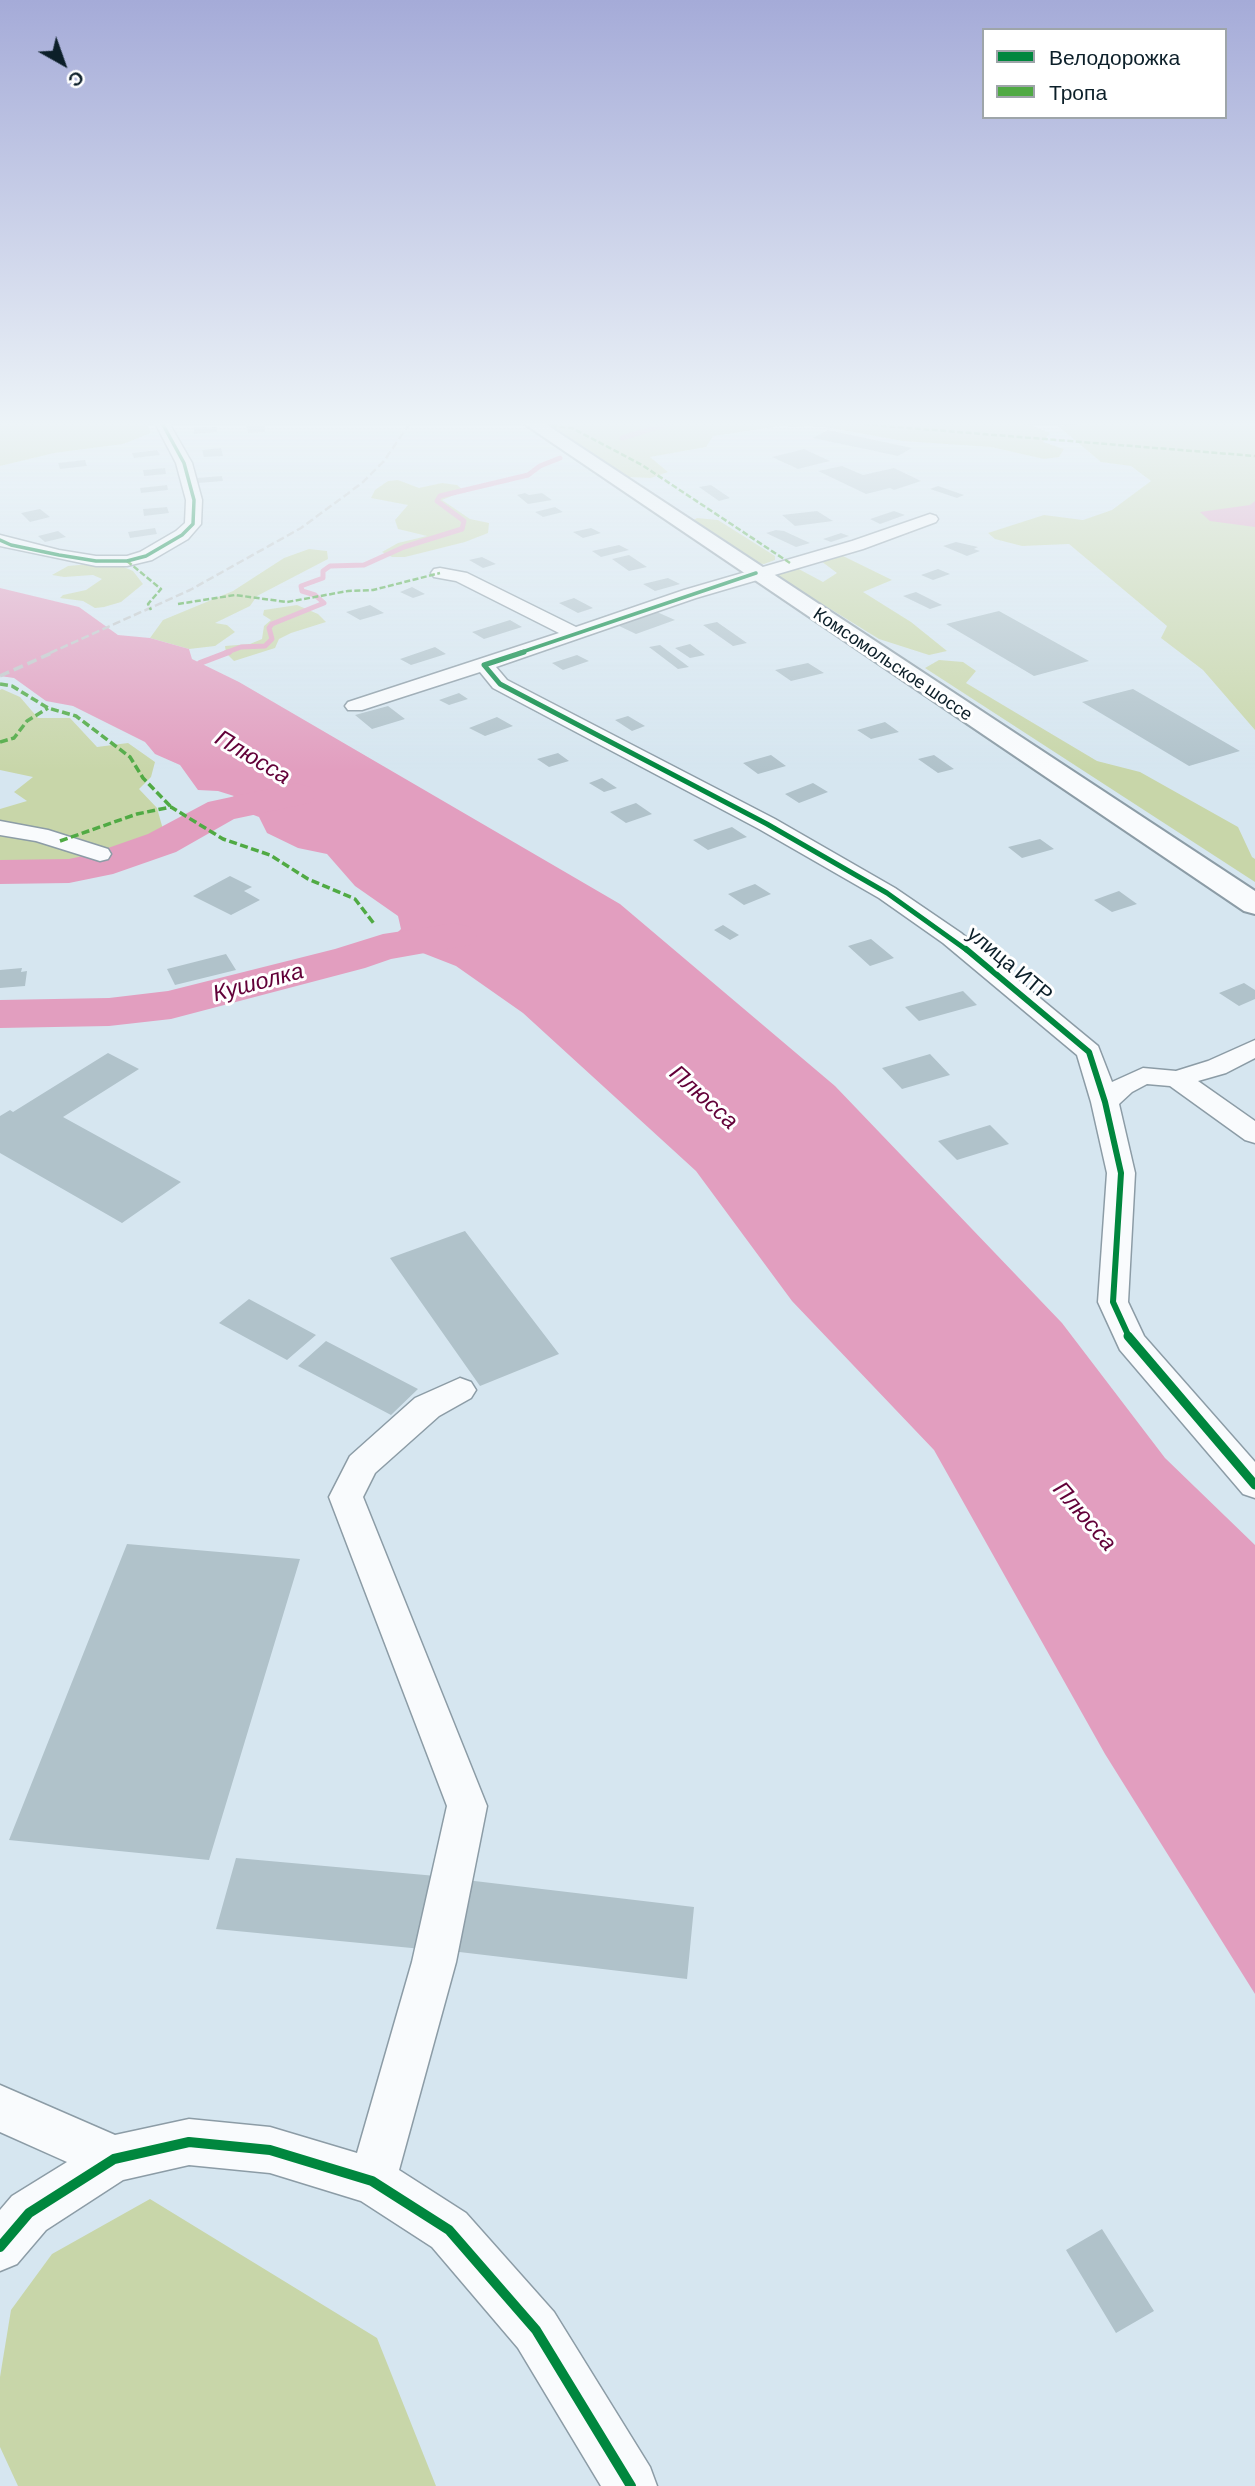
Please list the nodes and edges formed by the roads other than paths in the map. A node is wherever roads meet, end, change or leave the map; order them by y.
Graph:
1 (175, 539) edge
2 (705, 539) edge
3 (874, 539) edge
4 (0, 540) edge
5 (440, 573) dead end
6 (756, 573) junction
7 (574, 633) junction
8 (484, 665) junction
9 (355, 706) dead end
10 (0, 828) edge
11 (100, 854) dead end
12 (1255, 905) edge
13 (1255, 1048) edge
14 (1089, 1052) junction
15 (1143, 1076) junction
16 (1177, 1079) junction
17 (1105, 1102) junction
18 (1255, 1134) edge
19 (460, 1390) dead end
20 (1255, 1485) edge
21 (0, 2108) edge
22 (114, 2158) junction
23 (372, 2180) junction
24 (0, 2246) edge
25 (631, 2486) edge

1 - 4 street
2 - 6 main road, Комсомольское шоссе
3 - 6 street
5 - 7 street
6 - 7 street
6 - 12 main road, Комсомольское шоссе
7 - 8 street
8 - 9 street
8 - 14 street, улица ИТР
10 - 11 street
13 - 16 street
14 - 15 street, улица ИТР
14 - 17 street
15 - 16 street, улица ИТР
15 - 17 street
16 - 18 street
17 - 20 street
19 - 23 street
21 - 22 street
22 - 23 street
22 - 24 street
23 - 25 street

